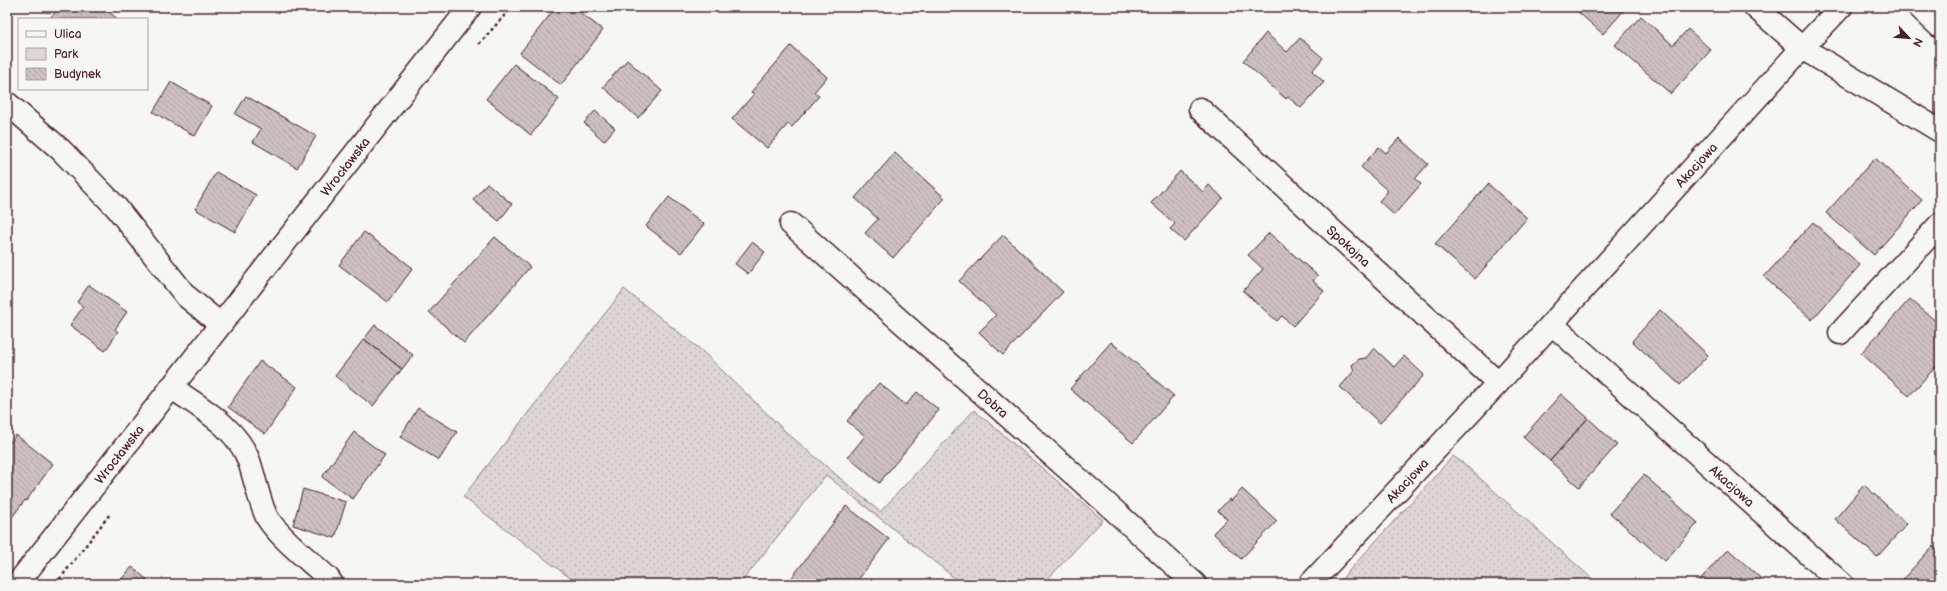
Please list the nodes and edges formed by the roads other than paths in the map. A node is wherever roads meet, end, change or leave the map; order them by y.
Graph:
1 (470, 7) edge
2 (1755, 7) edge
3 (1841, 7) edge
4 (1919, 7) edge
5 (1940, 26) edge
6 (1802, 48) junction
7 (7, 102) edge
8 (1200, 108) dead end
9 (1940, 131) edge
10 (790, 224) dead end
11 (1940, 224) edge
12 (220, 324) junction
13 (1552, 324) junction
14 (1840, 333) dead end
15 (1498, 383) junction
16 (171, 387) junction
17 (16, 584) edge
18 (332, 584) edge
19 (1195, 584) edge
20 (1310, 584) edge
21 (1842, 584) edge

1 - 12 street, Wrocławska
2 - 6 street
3 - 6 street, Akacjowa
4 - 5 street
6 - 9 street
6 - 13 street, Akacjowa
7 - 12 street
8 - 15 street, Spokojna
10 - 19 street, Dobra
11 - 14 street
12 - 16 street, Wrocławska
13 - 15 street, Akacjowa
13 - 21 street, Akacjowa
15 - 20 street, Akacjowa
16 - 17 street, Wrocławska
16 - 18 street

